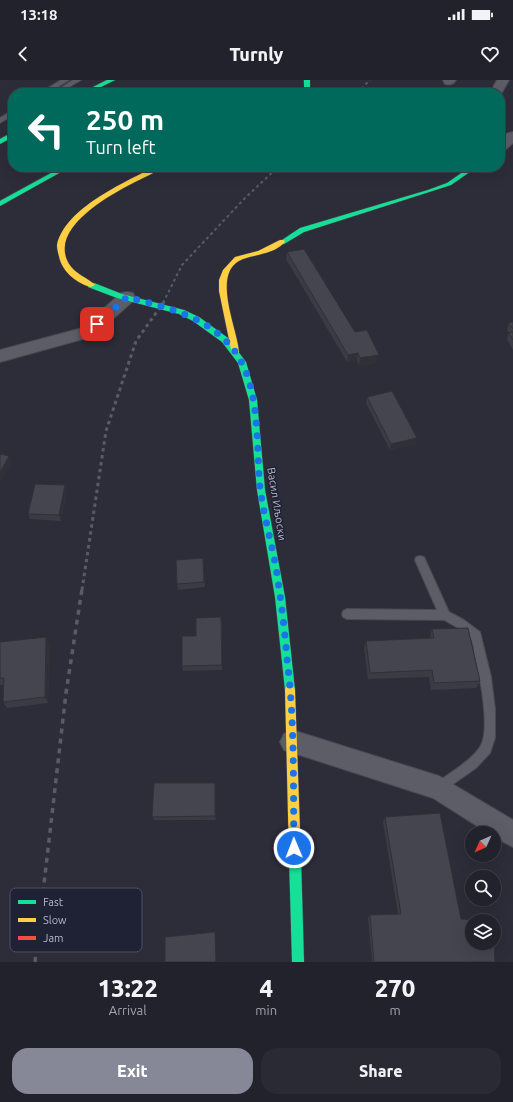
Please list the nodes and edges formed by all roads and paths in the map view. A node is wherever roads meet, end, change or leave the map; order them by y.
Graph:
1 (66, 80) edge
2 (78, 80) edge
3 (112, 80) edge
4 (319, 80) edge
5 (230, 81) dead end
6 (218, 82) dead end
7 (306, 87) edge
8 (52, 88) edge
9 (64, 88) edge
10 (95, 88) edge
11 (205, 88) edge
12 (231, 88) edge
13 (513, 136) edge
14 (505, 142) edge
15 (59, 172) edge
16 (152, 172) edge
17 (467, 172) edge
18 (0, 204) edge
19 (127, 297) junction
20 (235, 352) junction
21 (0, 356) edge
22 (420, 560) dead end
23 (347, 614) dead end
24 (445, 615) junction
25 (292, 742) junction
26 (439, 788) junction
27 (513, 834) edge
28 (298, 962) edge

1 - 8 lane
2 - 9 lane
3 - 10 main road
4 - 7 main road
5 - 12 main road
6 - 11 main road
13 - 14 street
15 - 18 main road
16 - 19 main road, Васил Иљоски
17 - 20 main road
19 - 20 main road, Васил Иљоски
19 - 21 street
20 - 25 main road, Васил Иљоски
22 - 24 lane
23 - 24 lane
24 - 26 lane
25 - 26 street
25 - 28 main road, Васил Иљоски
26 - 27 street

